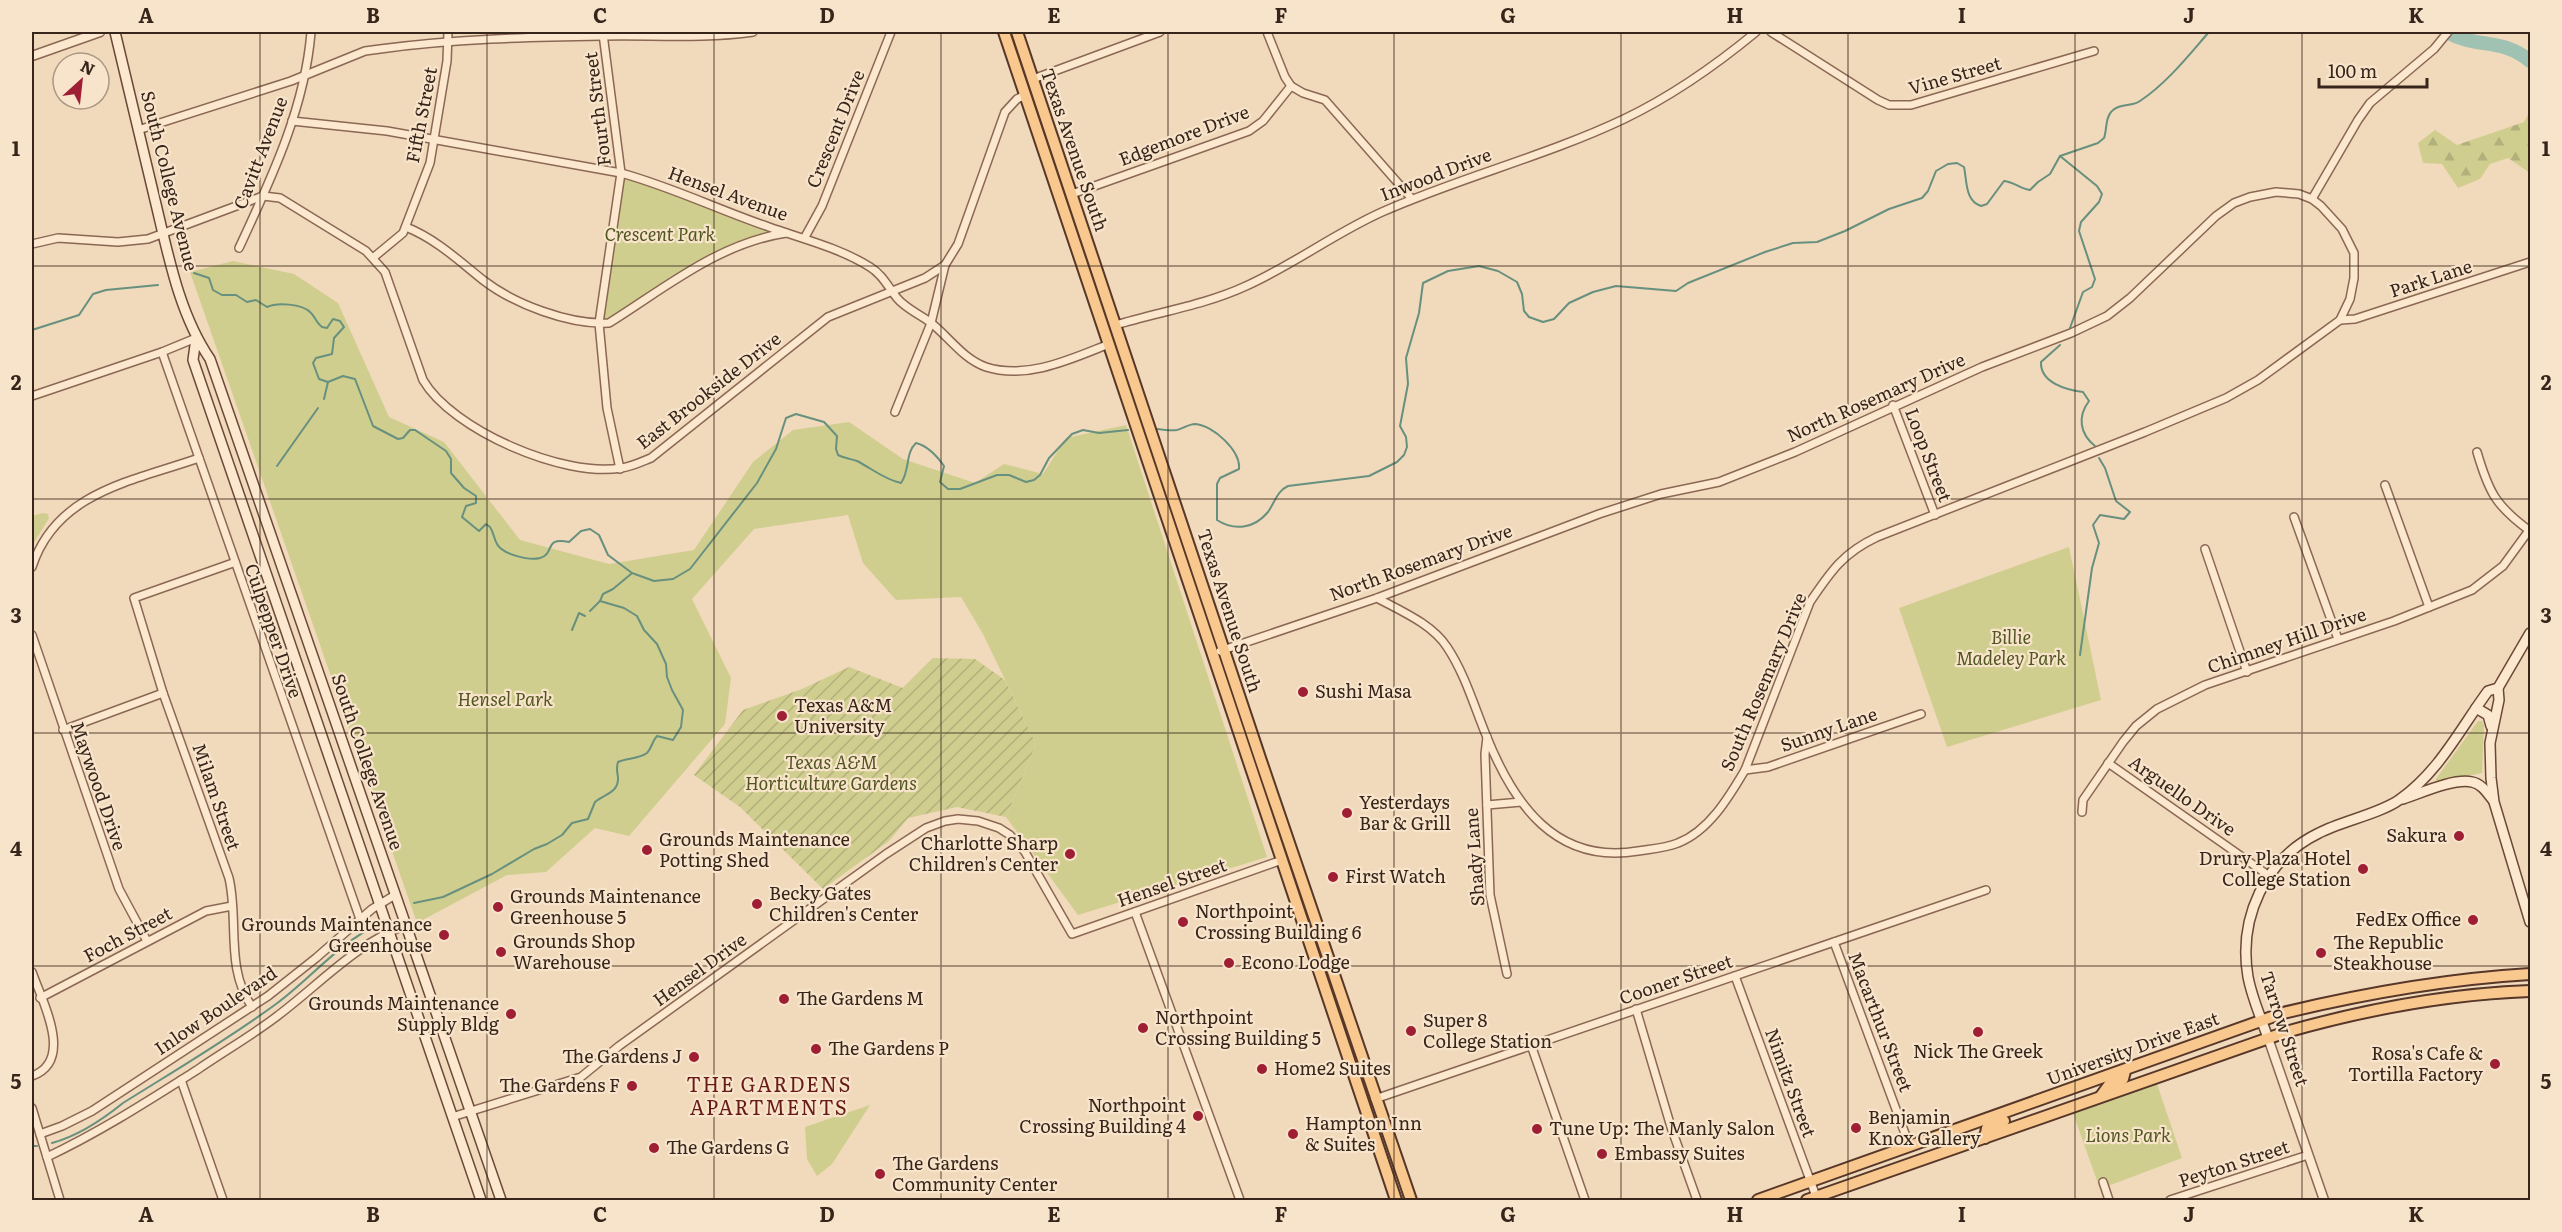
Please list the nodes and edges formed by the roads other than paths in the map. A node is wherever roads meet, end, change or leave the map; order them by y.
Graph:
1 (100, 32) edge
2 (115, 32) edge
3 (311, 32) edge
4 (448, 32) edge
5 (753, 32) edge
6 (891, 32) edge
7 (1004, 32) edge
8 (1011, 32) edge
9 (1017, 32) edge
10 (1160, 32) edge
11 (1267, 32) edge
12 (1756, 32) edge
13 (1771, 32) edge
14 (2448, 32) edge
15 (603, 34) edge
16 (713, 34) edge
17 (447, 41) junction
18 (2094, 51) dead end
19 (32, 56) edge
20 (303, 75) junction
21 (1033, 79) junction
22 (1291, 86) junction
23 (1025, 95) junction
24 (292, 121) junction
25 (138, 130) junction
26 (435, 139) junction
27 (621, 172) junction
28 (1072, 194) junction
29 (263, 196) junction
30 (1412, 199) junction
31 (2312, 199) junction
32 (406, 227) junction
33 (163, 232) junction
34 (788, 233) junction
35 (806, 237) junction
36 (32, 244) edge
37 (1075, 245) junction
38 (239, 248) dead end
39 (374, 257) junction
40 (2530, 262) edge
41 (945, 265) junction
42 (891, 290) junction
43 (2340, 320) junction
44 (599, 323) junction
45 (931, 323) junction
46 (1116, 325) junction
47 (196, 338) junction
48 (1108, 344) junction
49 (162, 352) junction
50 (32, 396) edge
51 (1893, 405) junction
52 (895, 412) dead end
53 (1148, 421) junction
54 (2477, 452) dead end
55 (199, 458) junction
56 (620, 469) junction
57 (2385, 485) dead end
58 (1935, 515) junction
59 (2294, 517) dead end
60 (2530, 530) edge
61 (2205, 549) dead end
62 (233, 563) junction
63 (32, 567) edge
64 (1377, 597) junction
65 (2429, 607) junction
66 (2530, 633) edge
67 (32, 635) edge
68 (2337, 639) junction
69 (1224, 650) junction
70 (1213, 654) junction
71 (317, 669) junction
72 (2247, 672) junction
73 (300, 675) junction
74 (2498, 688) junction
75 (163, 693) junction
76 (2476, 708) junction
77 (1921, 714) dead end
78 (2492, 729) junction
79 (63, 730) junction
80 (1487, 737) junction
81 (2108, 763) junction
82 (1745, 770) junction
83 (2397, 801) junction
84 (1521, 802) junction
85 (2494, 802) junction
86 (1486, 805) junction
87 (2082, 812) dead end
88 (1282, 860) junction
89 (2268, 875) junction
90 (1986, 890) dead end
91 (395, 895) junction
92 (379, 903) junction
93 (232, 906) junction
94 (1135, 912) junction
95 (360, 919) junction
96 (2530, 922) edge
97 (406, 925) junction
98 (1318, 930) junction
99 (390, 931) junction
100 (1072, 934) joint
101 (147, 941) junction
102 (1834, 942) junction
103 (32, 972) edge
104 (1507, 974) dead end
105 (2530, 974) edge
106 (1735, 976) junction
107 (2530, 992) edge
108 (40, 998) junction
109 (252, 1007) junction
110 (1636, 1009) junction
111 (437, 1016) junction
112 (2262, 1020) junction
113 (420, 1022) junction
114 (2268, 1038) junction
115 (1531, 1046) junction
116 (2125, 1071) junction
117 (32, 1077) edge
118 (181, 1080) junction
119 (2101, 1096) junction
120 (1375, 1099) junction
121 (32, 1108) edge
122 (2018, 1109) junction
123 (469, 1111) junction
124 (452, 1117) junction
125 (1953, 1131) junction
126 (40, 1134) junction
127 (1985, 1138) junction
128 (1910, 1147) junction
129 (2308, 1155) junction
130 (47, 1157) junction
131 (1929, 1157) junction
132 (1810, 1182) junction
133 (2103, 1182) dead end
134 (1814, 1199) edge
135 (60, 1200) edge
136 (223, 1200) edge
137 (481, 1200) edge
138 (501, 1200) edge
139 (1240, 1200) edge
140 (1396, 1200) edge
141 (1411, 1200) edge
142 (1585, 1200) edge
143 (1698, 1200) edge
144 (1758, 1200) edge
145 (2109, 1200) edge
146 (2170, 1200) edge
147 (2324, 1200) edge

1 - 19 street
2 - 25 main road, South College Avenue
3 - 20 street, Cavitt Avenue
4 - 17 street, Fifth Street
5 - 16 street
6 - 35 street, Crescent Drive
7 - 23 main road, Texas Avenue South
8 - 21 main road
9 - 21 main road, Texas Avenue South
10 - 21 street
11 - 22 street
12 - 30 street, Inwood Drive
13 - 18 street, Vine Street
14 - 31 street
15 - 16 street
15 - 17 street
15 - 27 street, Fourth Street
17 - 20 street
17 - 26 street, Fifth Street
20 - 24 street, Cavitt Avenue
20 - 25 street
21 - 28 main road, Texas Avenue South
22 - 28 street, Edgemore Drive
22 - 30 street
23 - 37 main road, Texas Avenue South
23 - 41 street
24 - 26 street, Hensel Avenue
24 - 29 street, Cavitt Avenue
25 - 33 main road, South College Avenue
26 - 27 street, Hensel Avenue
26 - 32 street, Fifth Street
27 - 34 street, Hensel Avenue
27 - 44 street, Fourth Street
28 - 46 main road, Texas Avenue South
29 - 33 street
29 - 38 street, Cavitt Avenue
29 - 39 street, East Brookside Drive
30 - 46 street, Inwood Drive
31 - 43 street
31 - 51 street, North Rosemary Drive
32 - 39 street, Fifth Street
32 - 44 street
33 - 36 street
33 - 47 main road, South College Avenue
34 - 35 street, Hensel Avenue
34 - 44 street
35 - 42 street, Hensel Avenue
37 - 46 main road
37 - 48 main road, Texas Avenue South
39 - 56 street, East Brookside Drive
40 - 43 street, Park Lane
41 - 42 street, East Brookside Drive
41 - 45 street
42 - 45 street, Hensel Avenue
42 - 56 street, East Brookside Drive
43 - 58 street, South Rosemary Drive
44 - 56 street, Fourth Street
45 - 48 street, Hensel Avenue
45 - 52 street
46 - 53 main road, Texas Avenue South
47 - 49 street
47 - 71 main road, South College Avenue
47 - 73 main road, South College Avenue
48 - 53 main road
48 - 70 main road, Texas Avenue South
49 - 50 street
49 - 55 street, Culpepper Drive
51 - 58 street, Loop Street
51 - 64 street, North Rosemary Drive
53 - 69 main road, Texas Avenue South
54 - 60 street
55 - 62 street, Culpepper Drive
55 - 63 street
57 - 65 street
58 - 82 street, South Rosemary Drive
59 - 68 street
60 - 65 street, Chimney Hill Drive
61 - 72 street
62 - 75 street, Milam Street
62 - 95 street, Culpepper Drive
64 - 69 street, North Rosemary Drive
64 - 80 street, South Rosemary Drive
65 - 68 street, Chimney Hill Drive
66 - 74 main road, Tarrow Street
67 - 79 street, Maywood Drive
68 - 72 street, Chimney Hill Drive
69 - 70 street, North Rosemary Drive
69 - 98 main road, Texas Avenue South
70 - 88 main road, Texas Avenue South
71 - 73 main road
71 - 91 main road, South College Avenue
72 - 81 street, Chimney Hill Drive
73 - 92 main road, South College Avenue
74 - 76 main road, Tarrow Street
74 - 78 main road
75 - 79 street
75 - 93 street, Milam Street
76 - 78 main road
76 - 83 main road, Tarrow Street
77 - 82 street, Sunny Lane
78 - 85 main road
79 - 101 street, Maywood Drive
80 - 84 street, South Rosemary Drive
80 - 86 street, Shady Lane
81 - 87 street, Chimney Hill Drive
81 - 89 street, Arguello Drive
82 - 84 street, South Rosemary Drive
83 - 85 main road
83 - 89 main road, Tarrow Street
84 - 86 street
85 - 96 main road
86 - 104 street, Shady Lane
88 - 94 street, Hensel Street
88 - 98 main road
88 - 140 main road, Texas Avenue South
89 - 112 main road, Tarrow Street
90 - 102 street, Cooner Street
91 - 92 street, Inlow Boulevard
91 - 97 main road, South College Avenue
92 - 95 street, Inlow Boulevard
92 - 99 main road, South College Avenue
93 - 101 street, Foch Street
93 - 109 street, Milam Street
94 - 100 street, Hensel Street
94 - 139 street
95 - 109 street, Inlow Boulevard
97 - 99 street, Inlow Boulevard
97 - 111 main road, South College Avenue
98 - 120 main road, Texas Avenue South
99 - 113 main road, South College Avenue
99 - 118 street, Inlow Boulevard
100 - 123 street, Hensel Drive
101 - 108 street, Foch Street
102 - 106 street, Cooner Street
102 - 128 street, Macarthur Street
103 - 108 street
105 - 112 main road, University Drive East
106 - 110 street, Cooner Street
106 - 132 street, Nimitz Street
107 - 114 main road, University Drive East
108 - 117 street
109 - 126 street, Inlow Boulevard
110 - 115 street, Cooner Street
110 - 143 street
111 - 113 main road
111 - 123 main road, South College Avenue
112 - 114 main road, Tarrow Street
112 - 116 main road, University Drive East
113 - 124 main road, South College Avenue
114 - 119 main road, University Drive East
114 - 129 street, Tarrow Street
115 - 120 street, Cooner Street
115 - 142 street
116 - 119 main road
116 - 122 main road, University Drive East
118 - 130 street, Inlow Boulevard
118 - 136 street
119 - 127 main road, University Drive East
120 - 141 main road, Texas Avenue South
121 - 126 street
122 - 125 main road, University Drive East
122 - 127 main road
123 - 124 street, Hensel Drive
123 - 138 main road, South College Avenue
124 - 137 main road, South College Avenue
125 - 128 main road, University Drive East
125 - 131 main road
126 - 130 street
127 - 131 main road, University Drive East
128 - 132 main road, University Drive East
129 - 146 street, Peyton Street
129 - 147 street, Tarrow Street
130 - 135 street
131 - 134 main road, University Drive East
132 - 134 street, Nimitz Street
132 - 144 main road, University Drive East
133 - 145 street

